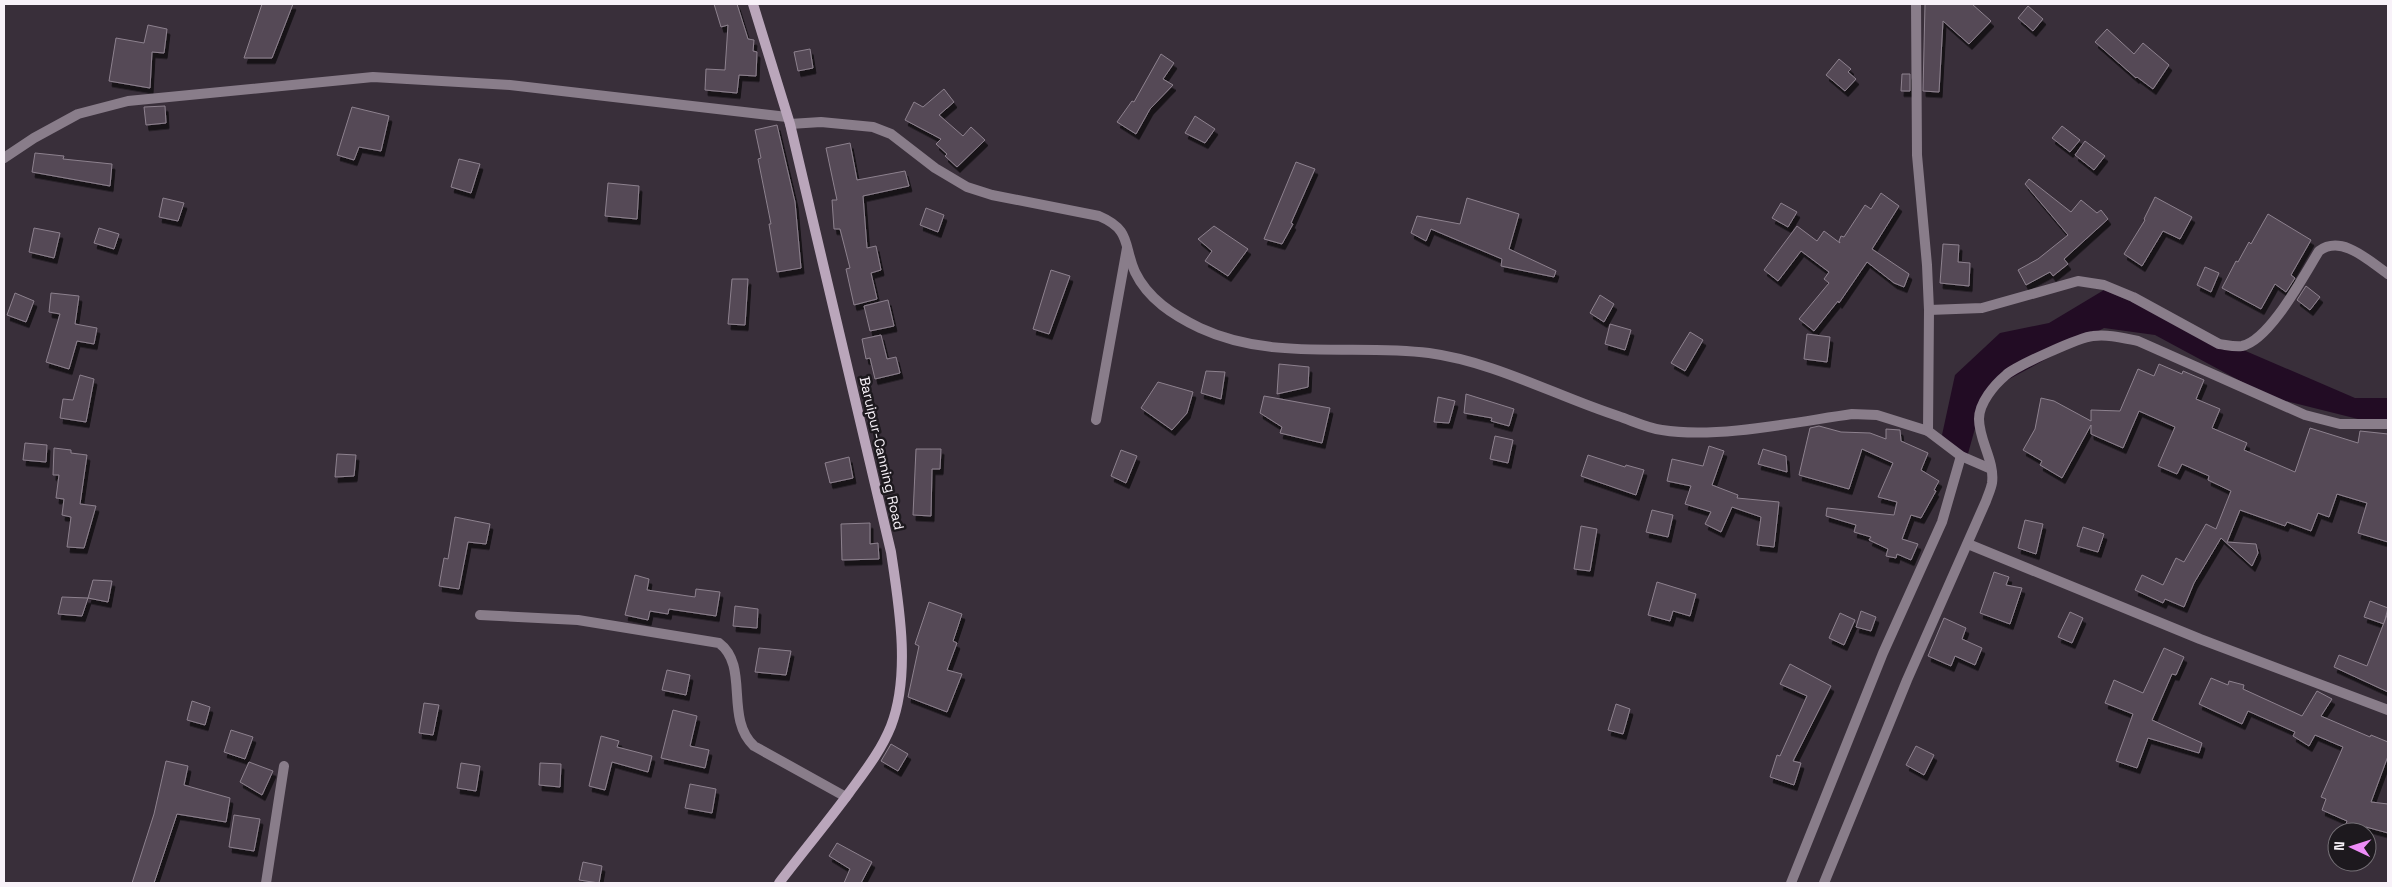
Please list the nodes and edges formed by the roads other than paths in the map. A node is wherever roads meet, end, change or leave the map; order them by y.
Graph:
1 (753, 4) edge
2 (1916, 4) edge
3 (789, 120) junction
4 (4, 158) edge
5 (1128, 244) junction
6 (2388, 274) edge
7 (1929, 310) junction
8 (1096, 420) dead end
9 (2388, 424) edge
10 (1928, 431) junction
11 (1961, 456) junction
12 (1991, 469) junction
13 (1968, 544) junction
14 (480, 615) dead end
15 (2388, 710) edge
16 (284, 766) dead end
17 (846, 797) junction
18 (266, 883) edge
19 (779, 883) edge
20 (1791, 883) edge
21 (1824, 883) edge

1 - 3 main road, Baruipur-Canning Road
2 - 7 street
3 - 4 street
3 - 5 street
3 - 17 main road, Baruipur-Canning Road
5 - 8 street
5 - 10 street
6 - 7 street
7 - 10 street
9 - 12 street
10 - 11 street
11 - 12 street
11 - 20 street
12 - 13 street
13 - 15 street
13 - 21 street
14 - 17 street
16 - 18 street
17 - 19 main road, Baruipur-Canning Road

